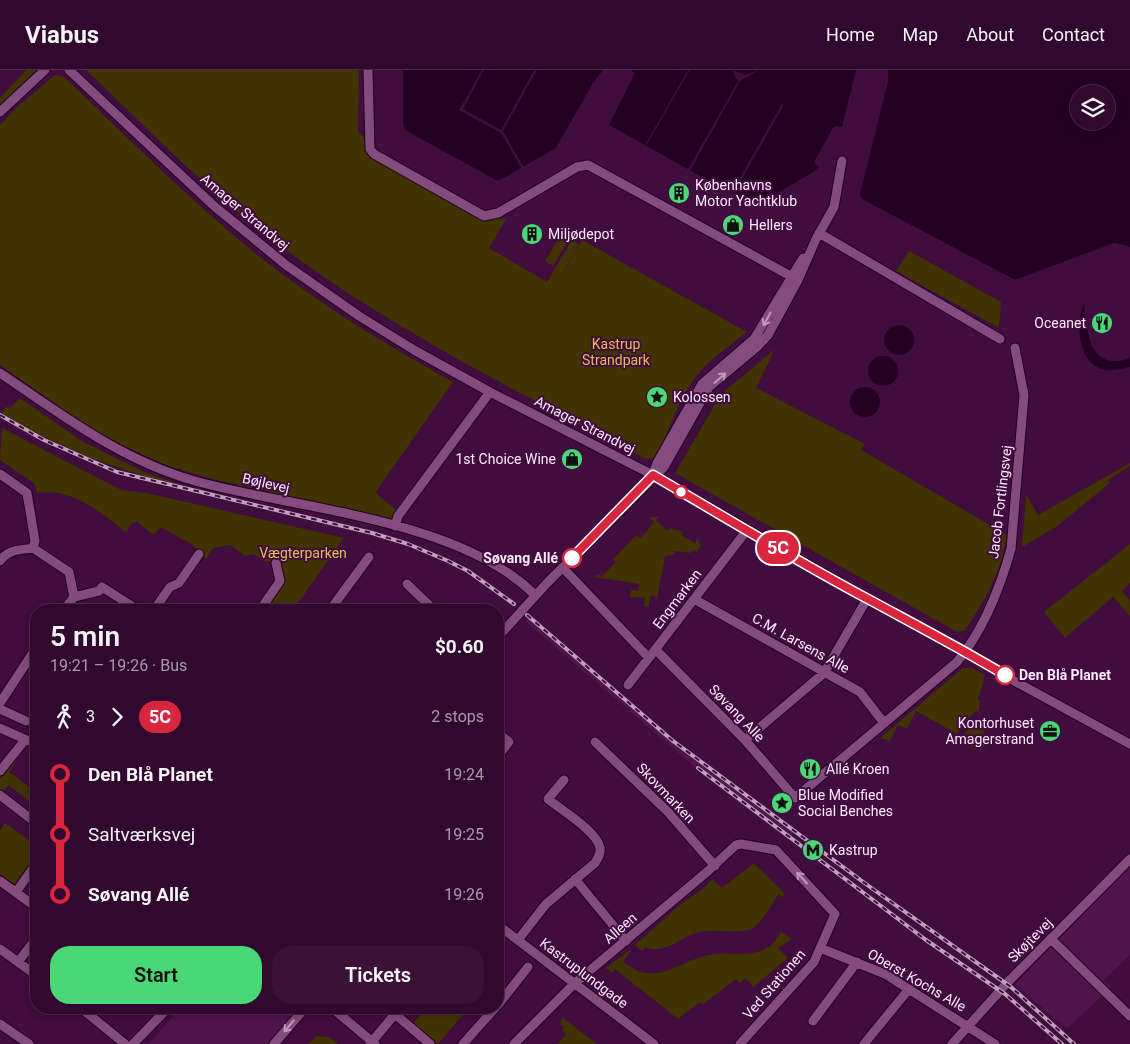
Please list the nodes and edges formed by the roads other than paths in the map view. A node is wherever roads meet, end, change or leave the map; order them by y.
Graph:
1 (45, 70) edge
2 (69, 70) edge
3 (368, 70) edge
4 (0, 112) edge
5 (842, 160) dead end
6 (818, 236) junction
7 (795, 278) junction
8 (1000, 339) dead end
9 (1015, 348) dead end
10 (0, 373) edge
11 (490, 392) junction
12 (0, 474) edge
13 (653, 475) junction
14 (395, 526) junction
15 (747, 530) junction
16 (33, 548) junction
17 (198, 554) dead end
18 (1, 556) edge
19 (369, 557) dead end
20 (276, 563) dead end
21 (563, 568) junction
22 (407, 584) dead end
23 (535, 595) junction
24 (74, 597) junction
25 (694, 599) junction
26 (867, 599) junction
27 (69, 604) edge
28 (129, 604) edge
29 (158, 604) edge
30 (264, 604) edge
31 (334, 604) edge
32 (428, 604) edge
33 (504, 630) edge
34 (656, 650) junction
35 (966, 651) junction
36 (30, 657) edge
37 (649, 658) junction
38 (824, 673) junction
39 (628, 685) dead end
40 (0, 703) edge
41 (0, 709) edge
42 (26, 721) dead end
43 (884, 723) junction
44 (0, 728) edge
45 (504, 738) edge
46 (25, 740) junction
47 (745, 740) junction
48 (30, 742) edge
49 (595, 742) dead end
50 (1130, 744) edge
51 (504, 748) edge
52 (0, 771) edge
53 (564, 780) dead end
54 (0, 795) edge
55 (30, 818) edge
56 (741, 844) joint
57 (1130, 859) edge
58 (714, 866) junction
59 (30, 872) edge
60 (575, 879) junction
61 (0, 881) edge
62 (16, 892) junction
63 (30, 902) edge
64 (504, 930) edge
65 (1051, 939) junction
66 (518, 940) junction
67 (626, 941) junction
68 (30, 947) edge
69 (820, 948) junction
70 (0, 949) edge
71 (18, 962) junction
72 (857, 962) junction
73 (528, 967) dead end
74 (30, 971) edge
75 (575, 983) junction
76 (908, 989) junction
77 (504, 996) edge
78 (88, 1014) edge
79 (162, 1014) edge
80 (300, 1014) edge
81 (339, 1014) edge
82 (396, 1014) edge
83 (401, 1014) edge
84 (489, 1014) edge
85 (1130, 1016) edge
86 (813, 1021) dead end
87 (0, 1024) edge
88 (967, 1025) junction
89 (521, 1042) edge
90 (649, 1042) edge
91 (373, 1043) edge
92 (29, 1044) edge
93 (125, 1044) edge
94 (133, 1044) edge
95 (274, 1044) edge
96 (430, 1044) edge
97 (464, 1044) edge
98 (740, 1044) edge
99 (864, 1044) edge
100 (952, 1044) edge
101 (995, 1044) edge

1 - 4 street
2 - 11 street, Amager Strandvej
3 - 7 street
5 - 6 street
6 - 7 street
6 - 8 street
7 - 13 street
9 - 35 street, Jacob Fortlingsvej
10 - 14 street, Bøjlevej
11 - 13 street, Amager Strandvej
11 - 14 street
12 - 16 street
13 - 15 street, Amager Strandvej
13 - 21 street
14 - 23 street, Bøjlevej
15 - 25 street, Engmarken
15 - 26 street, Amager Strandvej
16 - 18 street
16 - 24 street
17 - 29 street
19 - 31 street
20 - 30 street
21 - 23 street
21 - 37 street
22 - 32 street
23 - 33 street
24 - 27 street
24 - 28 street
25 - 34 street, Engmarken
25 - 38 street, C.M. Larsens Alle
26 - 35 street, Amager Strandvej
26 - 38 street
34 - 37 street, Engmarken
34 - 47 street, Søvang Alle
35 - 43 street
35 - 50 street, Amager Strandvej
36 - 40 street
37 - 39 street, Engmarken
38 - 43 street, C.M. Larsens Alle
38 - 47 street
41 - 42 street
43 - 47 street, Søvang Alle
44 - 46 street
45 - 51 street
46 - 48 street
46 - 52 street
49 - 58 street, Skovmarken
53 - 60 street
54 - 55 street
56 - 58 street, Alleen
69 -> 56 street, Ved Stationen
57 - 65 street, Skøjtevej
58 - 67 street, Alleen
59 - 62 street
60 - 66 street
60 - 67 street
61 - 62 street
62 - 63 street
64 - 66 street, Kastruplundgade
65 - 85 street
65 - 88 street, Skøjtevej
66 - 75 street, Kastruplundgade
67 - 75 street, Alleen
68 - 71 street
69 - 72 street, Oberst Kochs Alle
69 - 98 street, Ved Stationen
70 - 71 street
71 - 74 street
72 - 76 street, Oberst Kochs Alle
72 - 86 street
73 - 77 street
75 - 89 street, Alleen
75 - 90 street, Kastruplundgade
76 - 88 street, Oberst Kochs Alle
76 - 99 street
78 - 93 street
79 - 94 street
80 -> 95 street
81 - 91 street
82 - 91 street
83 - 96 street
84 - 97 street
87 - 92 street
88 - 100 street, Skøjtevej
88 - 101 street, Oberst Kochs Alle

